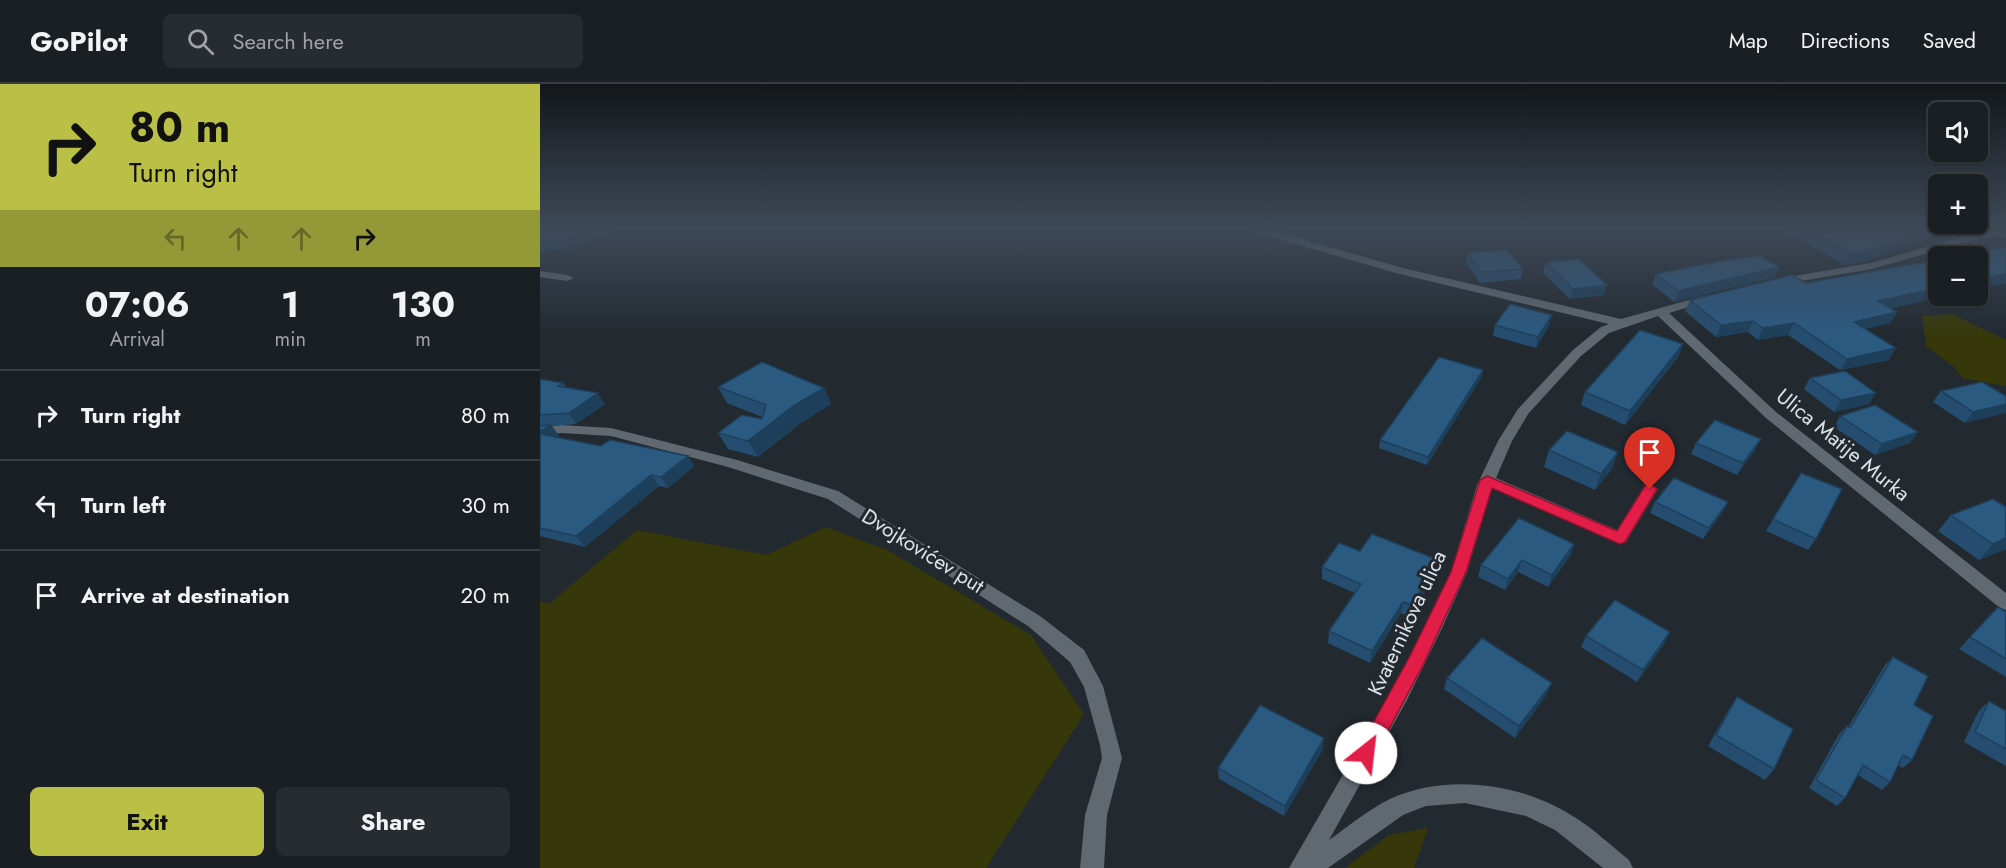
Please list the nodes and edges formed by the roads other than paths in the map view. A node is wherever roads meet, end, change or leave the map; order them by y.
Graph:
1 (1372, 264) edge
2 (1880, 264) edge
3 (540, 274) edge
4 (568, 278) dead end
5 (1761, 286) edge
6 (1718, 296) edge
7 (1660, 311) junction
8 (1621, 323) junction
9 (540, 432) edge
10 (1487, 480) junction
11 (1650, 489) dead end
12 (2006, 603) edge
13 (1092, 868) edge
14 (1301, 868) edge
15 (1308, 868) edge
16 (1622, 868) edge

1 - 8 street
2 - 5 street
3 - 4 street
6 - 7 street, Kvaternikova ulica
7 - 8 street, Kvaternikova ulica
7 - 12 street, Ulica Matije Murka
8 - 10 street, Kvaternikova ulica
9 - 13 street, Dvojkovićev put
10 - 11 street
10 - 14 street, Kvaternikova ulica
15 - 16 street

